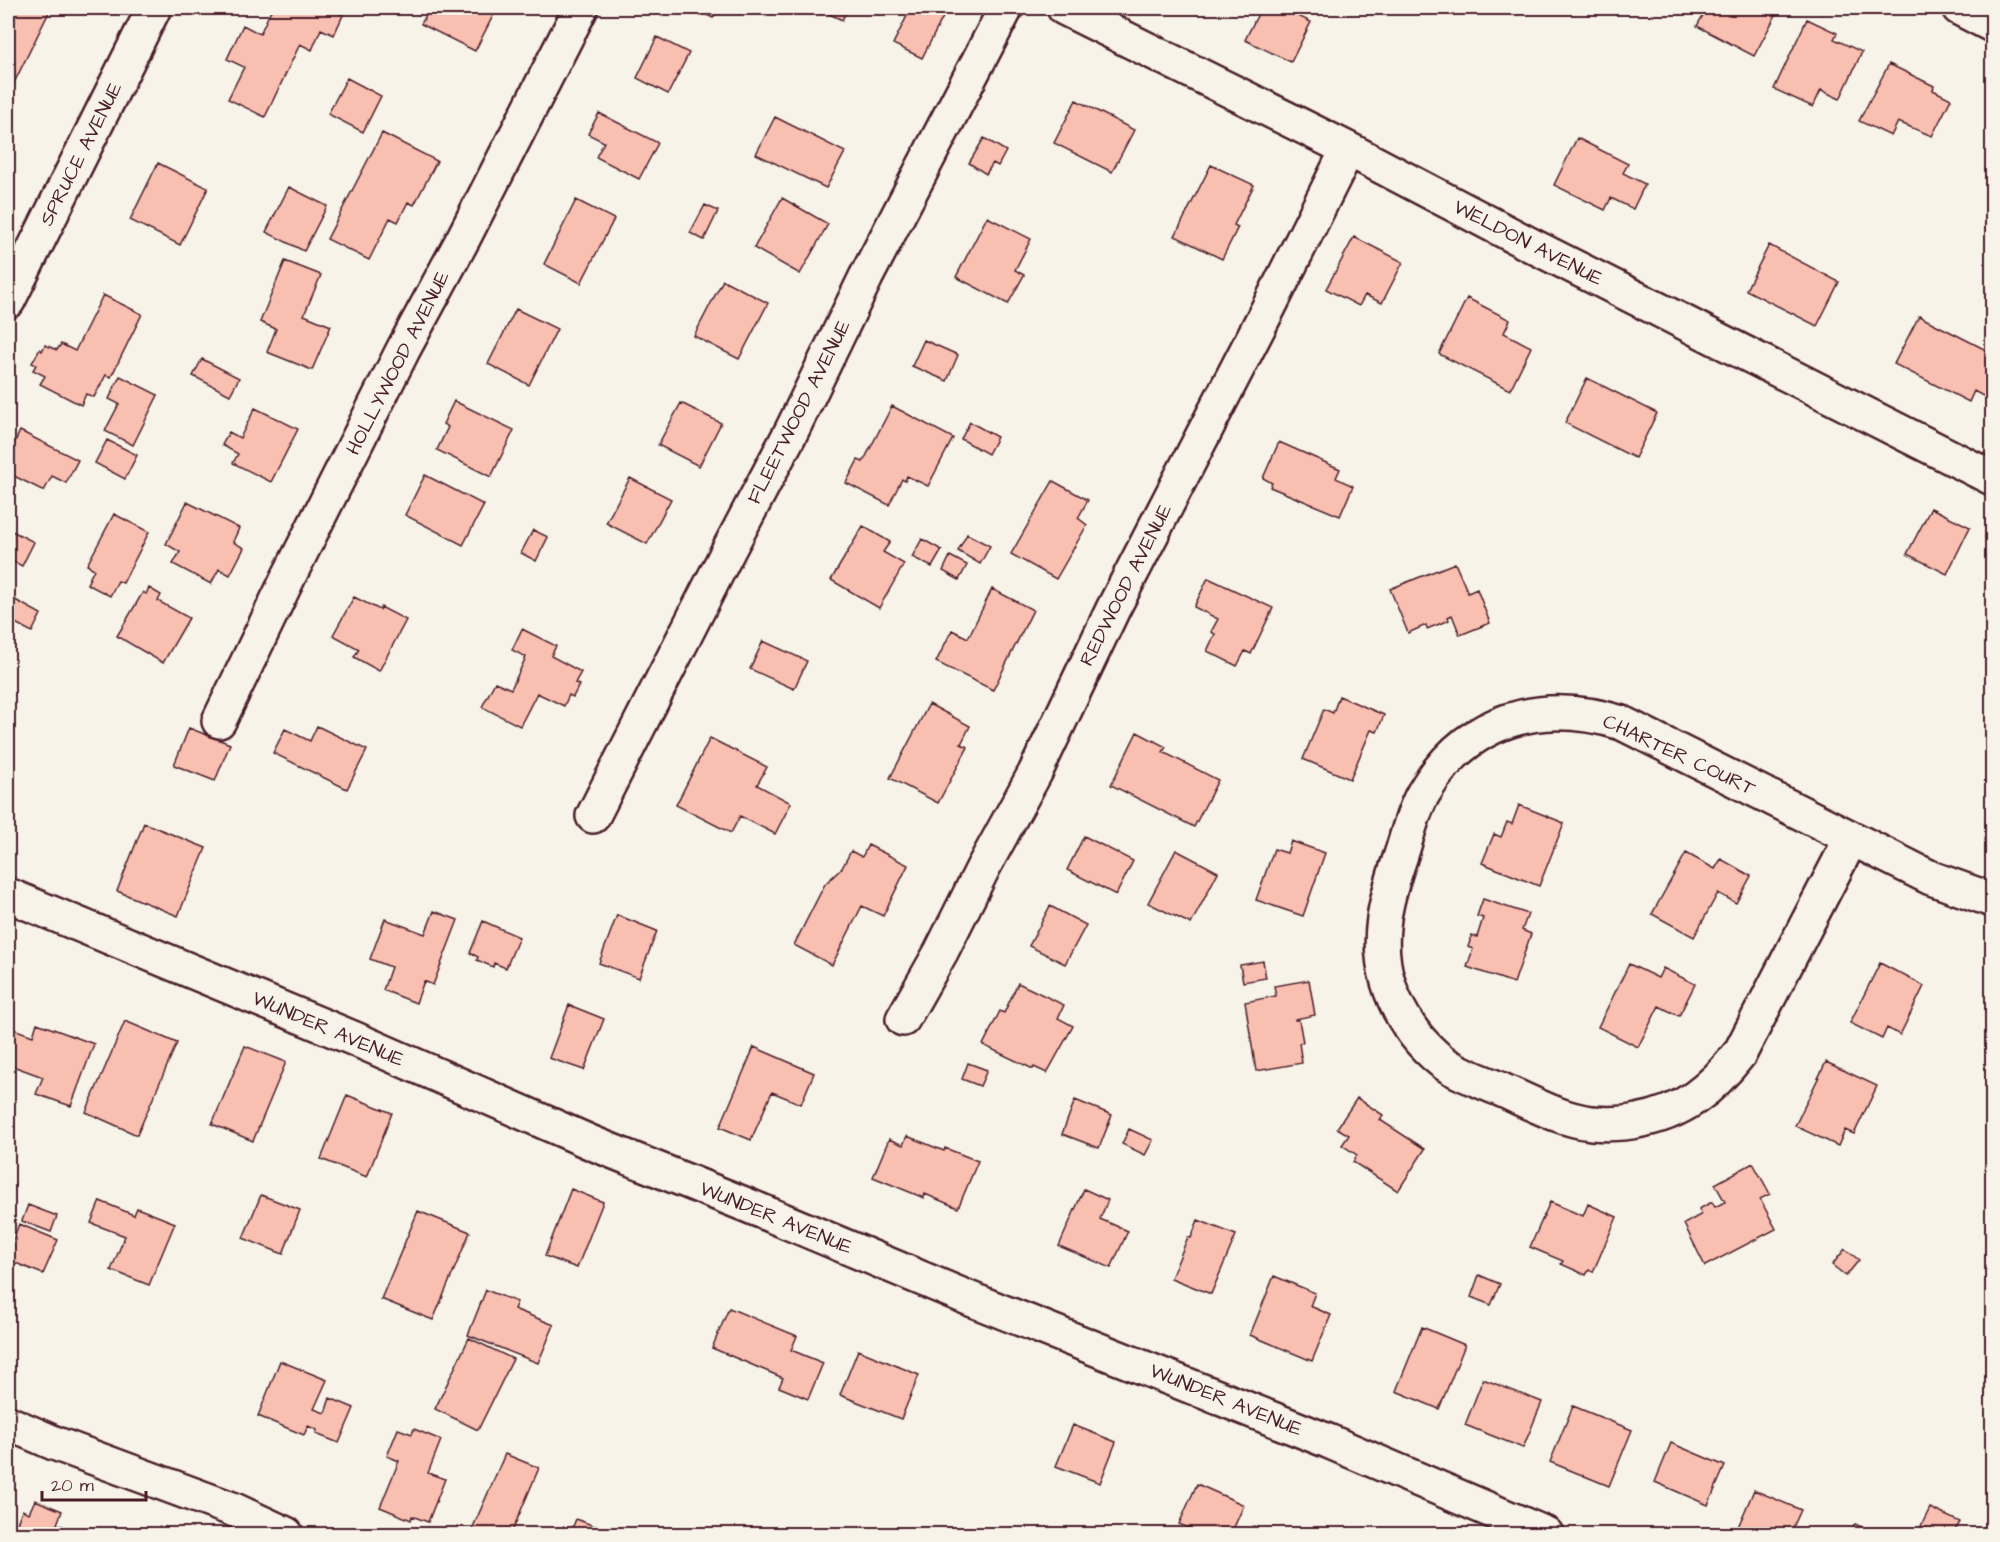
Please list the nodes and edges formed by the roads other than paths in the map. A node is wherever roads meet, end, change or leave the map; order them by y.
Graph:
1 (154, 8) edge
2 (581, 8) edge
3 (1006, 8) edge
4 (1064, 8) edge
5 (1959, 8) edge
6 (1992, 25) edge
7 (1348, 149) junction
8 (8, 301) edge
9 (1992, 478) edge
10 (219, 721) dead end
11 (593, 816) dead end
12 (1851, 839) junction
13 (8, 895) edge
14 (1992, 900) edge
15 (903, 1019) dead end
16 (8, 1423) edge
17 (286, 1534) edge
18 (1546, 1534) edge

1 - 8 street, SPRUCE AVENUE
2 - 10 street, HOLLYWOOD AVENUE
3 - 11 street, FLEETWOOD AVENUE
4 - 7 street, WELDON AVENUE
5 - 6 street
7 - 9 street, WELDON AVENUE
7 - 15 street, REDWOOD AVENUE
12 - 12 street, CHARTER COURT
12 - 14 street, CHARTER COURT
13 - 18 street, WUNDER AVENUE
16 - 17 street

